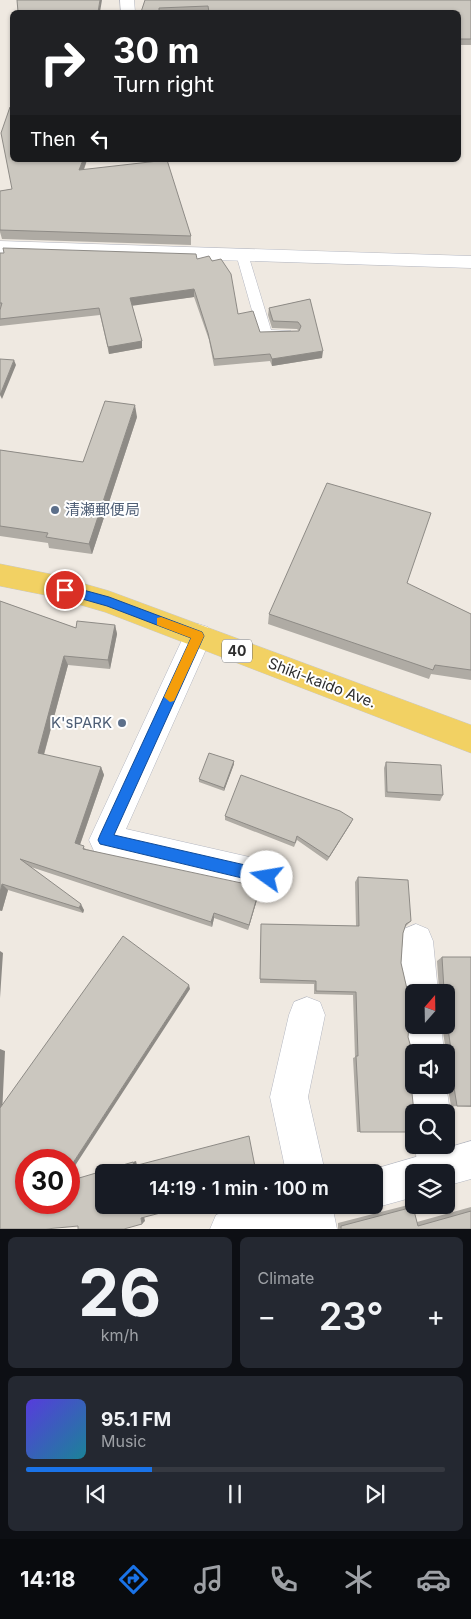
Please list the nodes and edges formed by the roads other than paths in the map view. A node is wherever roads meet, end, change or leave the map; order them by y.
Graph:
1 (0, 247) edge
2 (242, 254) junction
3 (471, 262) edge
4 (292, 334) edge
5 (0, 575) edge
6 (198, 636) junction
7 (471, 739) edge
8 (267, 877) dead end
9 (416, 941) dead end
10 (419, 984) edge
11 (307, 1015) dead end
12 (303, 1164) edge
13 (405, 1177) edge
14 (383, 1185) edge
15 (282, 1214) edge
16 (314, 1214) edge
17 (230, 1229) edge
18 (317, 1229) edge

1 - 2 street
2 - 3 street
2 - 4 lane
5 - 6 main road, Shiki-kaido Ave. / 40
6 - 7 main road, Shiki-kaido Ave. / 40
6 - 8 street
9 - 10 street
11 - 12 street
13 - 14 street
15 - 17 street
16 - 18 street

